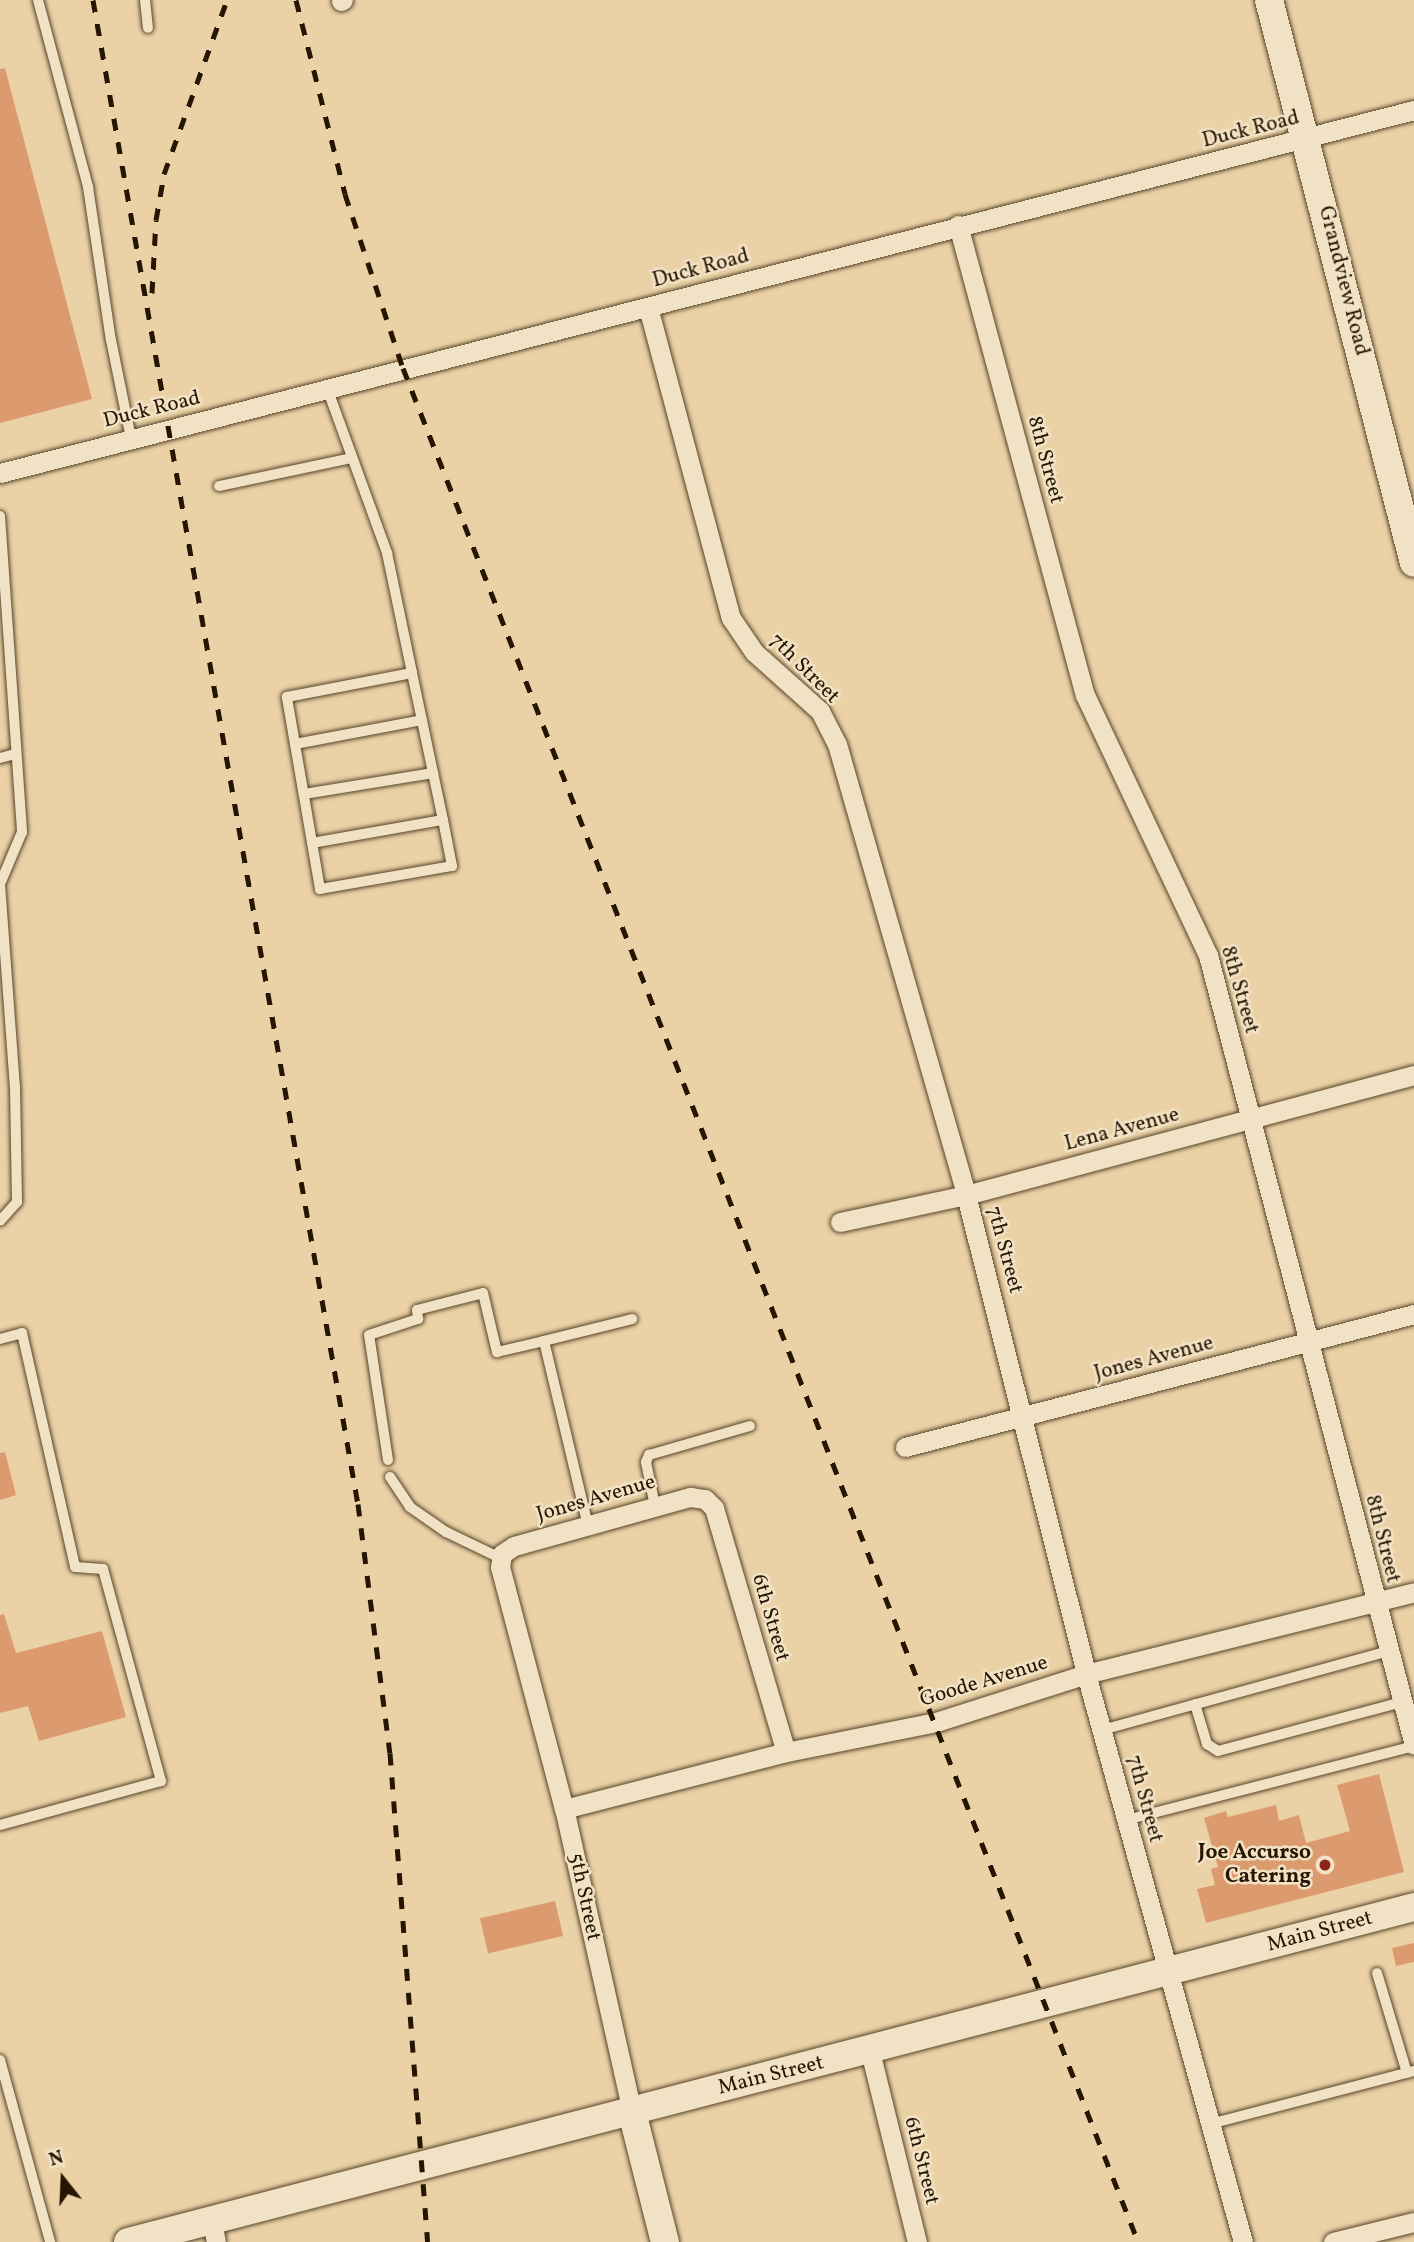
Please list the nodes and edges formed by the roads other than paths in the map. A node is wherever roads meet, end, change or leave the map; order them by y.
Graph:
1 (38, 0) edge
2 (145, 0) edge
3 (1269, 0) edge
4 (148, 28) dead end
5 (1414, 110) edge
6 (1307, 139) junction
7 (958, 225) junction
8 (648, 307) junction
9 (327, 387) junction
10 (131, 439) junction
11 (352, 458) junction
12 (0, 472) edge
13 (219, 486) dead end
14 (0, 516) edge
15 (1414, 563) edge
16 (412, 673) junction
17 (422, 720) junction
18 (295, 744) junction
19 (15, 754) junction
20 (0, 758) edge
21 (433, 773) junction
22 (304, 794) junction
23 (443, 820) junction
24 (312, 843) junction
25 (1414, 1075) edge
26 (1251, 1119) junction
27 (966, 1195) junction
28 (0, 1221) edge
29 (840, 1222) dead end
30 (1414, 1314) edge
31 (632, 1319) dead end
32 (0, 1339) edge
33 (544, 1341) junction
34 (1309, 1342) junction
35 (1024, 1416) junction
36 (750, 1426) dead end
37 (905, 1447) dead end
38 (388, 1460) dead end
39 (390, 1477) dead end
40 (705, 1499) joint
41 (655, 1506) junction
42 (588, 1525) junction
43 (502, 1556) junction
44 (1414, 1592) edge
45 (1375, 1602) junction
46 (1388, 1651) junction
47 (1086, 1674) junction
48 (1402, 1702) junction
49 (1195, 1704) junction
50 (1102, 1730) junction
51 (1414, 1745) edge
52 (786, 1752) junction
53 (565, 1809) junction
54 (1126, 1820) junction
55 (0, 1825) edge
56 (1414, 1907) edge
57 (1168, 1973) junction
58 (1377, 1973) dead end
59 (870, 2051) junction
60 (0, 2060) edge
61 (1411, 2072) edge
62 (632, 2112) junction
63 (1210, 2124) junction
64 (1414, 2222) edge
65 (214, 2231) edge
66 (50, 2242) edge
67 (128, 2242) edge
68 (666, 2242) edge
69 (917, 2242) edge
70 (1243, 2242) edge
71 (1333, 2242) edge

1 - 10 lane
2 - 4 lane
3 - 6 main road, Grandview Road
5 - 6 street, Duck Road
6 - 7 street, Duck Road
6 - 15 main road, Grandview Road
7 - 8 street, Duck Road
7 - 26 street, 8th Street
8 - 9 street, Duck Road
8 - 27 street, 7th Street
9 - 10 street, Duck Road
9 - 11 lane
10 - 12 street, Duck Road
11 - 13 lane
11 - 16 lane
14 - 19 lane
16 - 17 lane
16 - 18 lane
17 - 18 lane
17 - 21 lane
18 - 22 lane
19 - 20 lane
19 - 28 lane
21 - 22 lane
21 - 23 lane
22 - 24 lane
23 - 24 lane
23 - 24 lane
25 - 26 street, Lena Avenue
26 - 27 street, Lena Avenue
26 - 34 street, 8th Street
27 - 29 street, Lena Avenue
27 - 35 street, 7th Street
30 - 34 street, Jones Avenue
31 - 33 lane
32 - 55 lane
33 - 38 lane
33 - 42 lane
34 - 35 street, Jones Avenue
34 - 45 street, 8th Street
35 - 37 street, Jones Avenue
35 - 47 street, 7th Street
36 - 41 lane
39 - 43 lane
40 - 41 street, Jones Avenue
40 - 52 street, 6th Street
41 - 42 street, Jones Avenue
42 - 43 street, Jones Avenue
43 - 53 street, 5th Street
44 - 45 street, Goode Avenue
45 - 46 street, 8th Street
45 - 47 street, Goode Avenue
46 - 48 street, 8th Street
46 - 49 lane
47 - 50 street, 7th Street
47 - 52 street, Goode Avenue
48 - 49 lane
48 - 51 street, 8th Street
49 - 50 lane
50 - 54 street, 7th Street
51 - 54 lane
52 - 53 street, Goode Avenue
53 - 62 street, 5th Street
54 - 57 street, 7th Street
56 - 57 main road, Main Street
57 - 59 main road, Main Street
57 - 63 street, 7th Street
58 - 61 lane
59 - 62 main road, Main Street
59 - 69 street, 6th Street
60 - 66 lane
61 - 63 lane
62 - 65 main road, Main Street
62 - 68 main road, 5th Street
63 - 70 street, 7th Street
64 - 71 street
65 - 67 main road, Main Street

